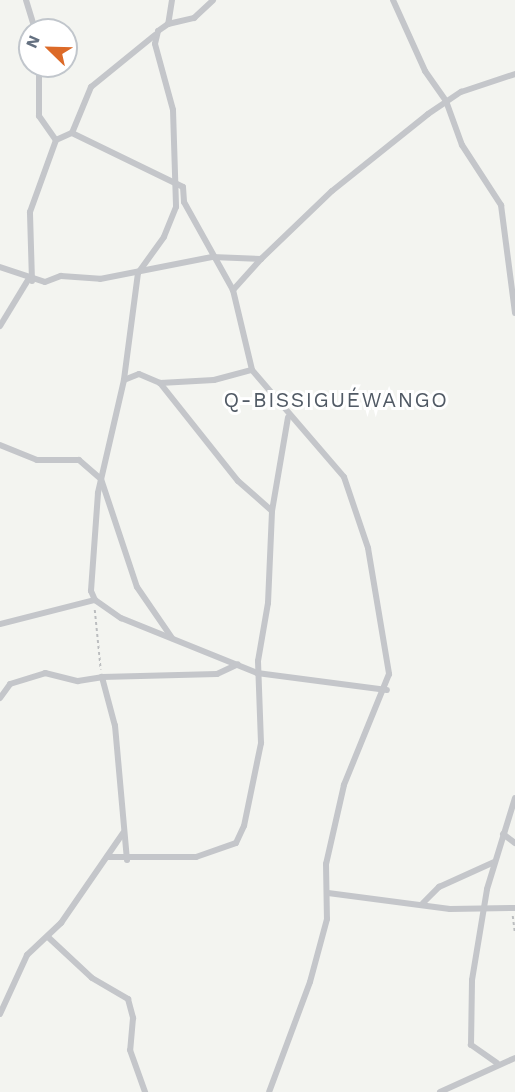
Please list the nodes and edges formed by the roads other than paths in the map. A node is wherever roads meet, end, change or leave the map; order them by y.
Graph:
1 (26, 0) edge
2 (171, 0) edge
3 (213, 0) edge
4 (393, 0) edge
5 (31, 18) edge
6 (168, 24) junction
7 (155, 35) junction
8 (515, 74) edge
9 (39, 78) edge
10 (446, 102) junction
11 (72, 133) junction
12 (56, 140) junction
13 (174, 180) junction
14 (212, 257) junction
15 (261, 259) junction
16 (0, 267) edge
17 (138, 273) junction
18 (30, 281) junction
19 (233, 290) junction
20 (515, 313) edge
21 (0, 326) edge
22 (252, 370) junction
23 (124, 380) junction
24 (160, 383) junction
25 (288, 417) junction
26 (0, 445) edge
27 (100, 479) junction
28 (272, 511) junction
29 (94, 600) junction
30 (0, 624) edge
31 (173, 639) junction
32 (238, 664) junction
33 (257, 673) junction
34 (102, 677) junction
35 (387, 690) junction
36 (0, 699) edge
37 (515, 798) edge
38 (123, 832) junction
39 (503, 834) junction
40 (515, 843) edge
41 (107, 857) junction
42 (127, 860) junction
43 (495, 862) junction
44 (328, 893) junction
45 (423, 903) junction
46 (483, 907) junction
47 (515, 908) edge
48 (48, 936) junction
49 (0, 1014) edge
50 (515, 1058) edge
51 (497, 1064) junction
52 (145, 1092) edge
53 (269, 1092) edge
54 (440, 1092) edge

1 - 5 street
2 - 6 street
3 - 6 street
4 - 10 street
6 - 7 street
7 - 11 street
7 - 13 street
8 - 10 street
9 - 12 street
10 - 15 street
10 - 20 street
11 - 12 street
11 - 13 street
12 - 18 street
13 - 14 street
13 - 17 street
14 - 15 street
14 - 17 street
14 - 19 street
15 - 19 street
16 - 18 street
17 - 18 street
17 - 23 street
18 - 21 street
19 - 22 street
22 - 24 street
22 - 25 street
23 - 24 street
23 - 27 street
24 - 28 street
25 - 28 street
25 - 35 street
26 - 27 street
27 - 29 street
27 - 31 street
28 - 33 street
29 - 30 street
29 - 31 street
31 - 32 street
32 - 33 street
32 - 34 street
33 - 35 street
33 - 42 street
34 - 36 street
34 - 38 street
35 - 44 street
37 - 39 street
38 - 41 street
38 - 42 street
39 - 40 street
39 - 43 street
41 - 42 street
41 - 48 street
43 - 45 street
43 - 46 street
44 - 45 street
44 - 53 street
45 - 46 street
46 - 47 street
46 - 51 street
48 - 49 street
48 - 52 street
50 - 51 street
51 - 54 street

